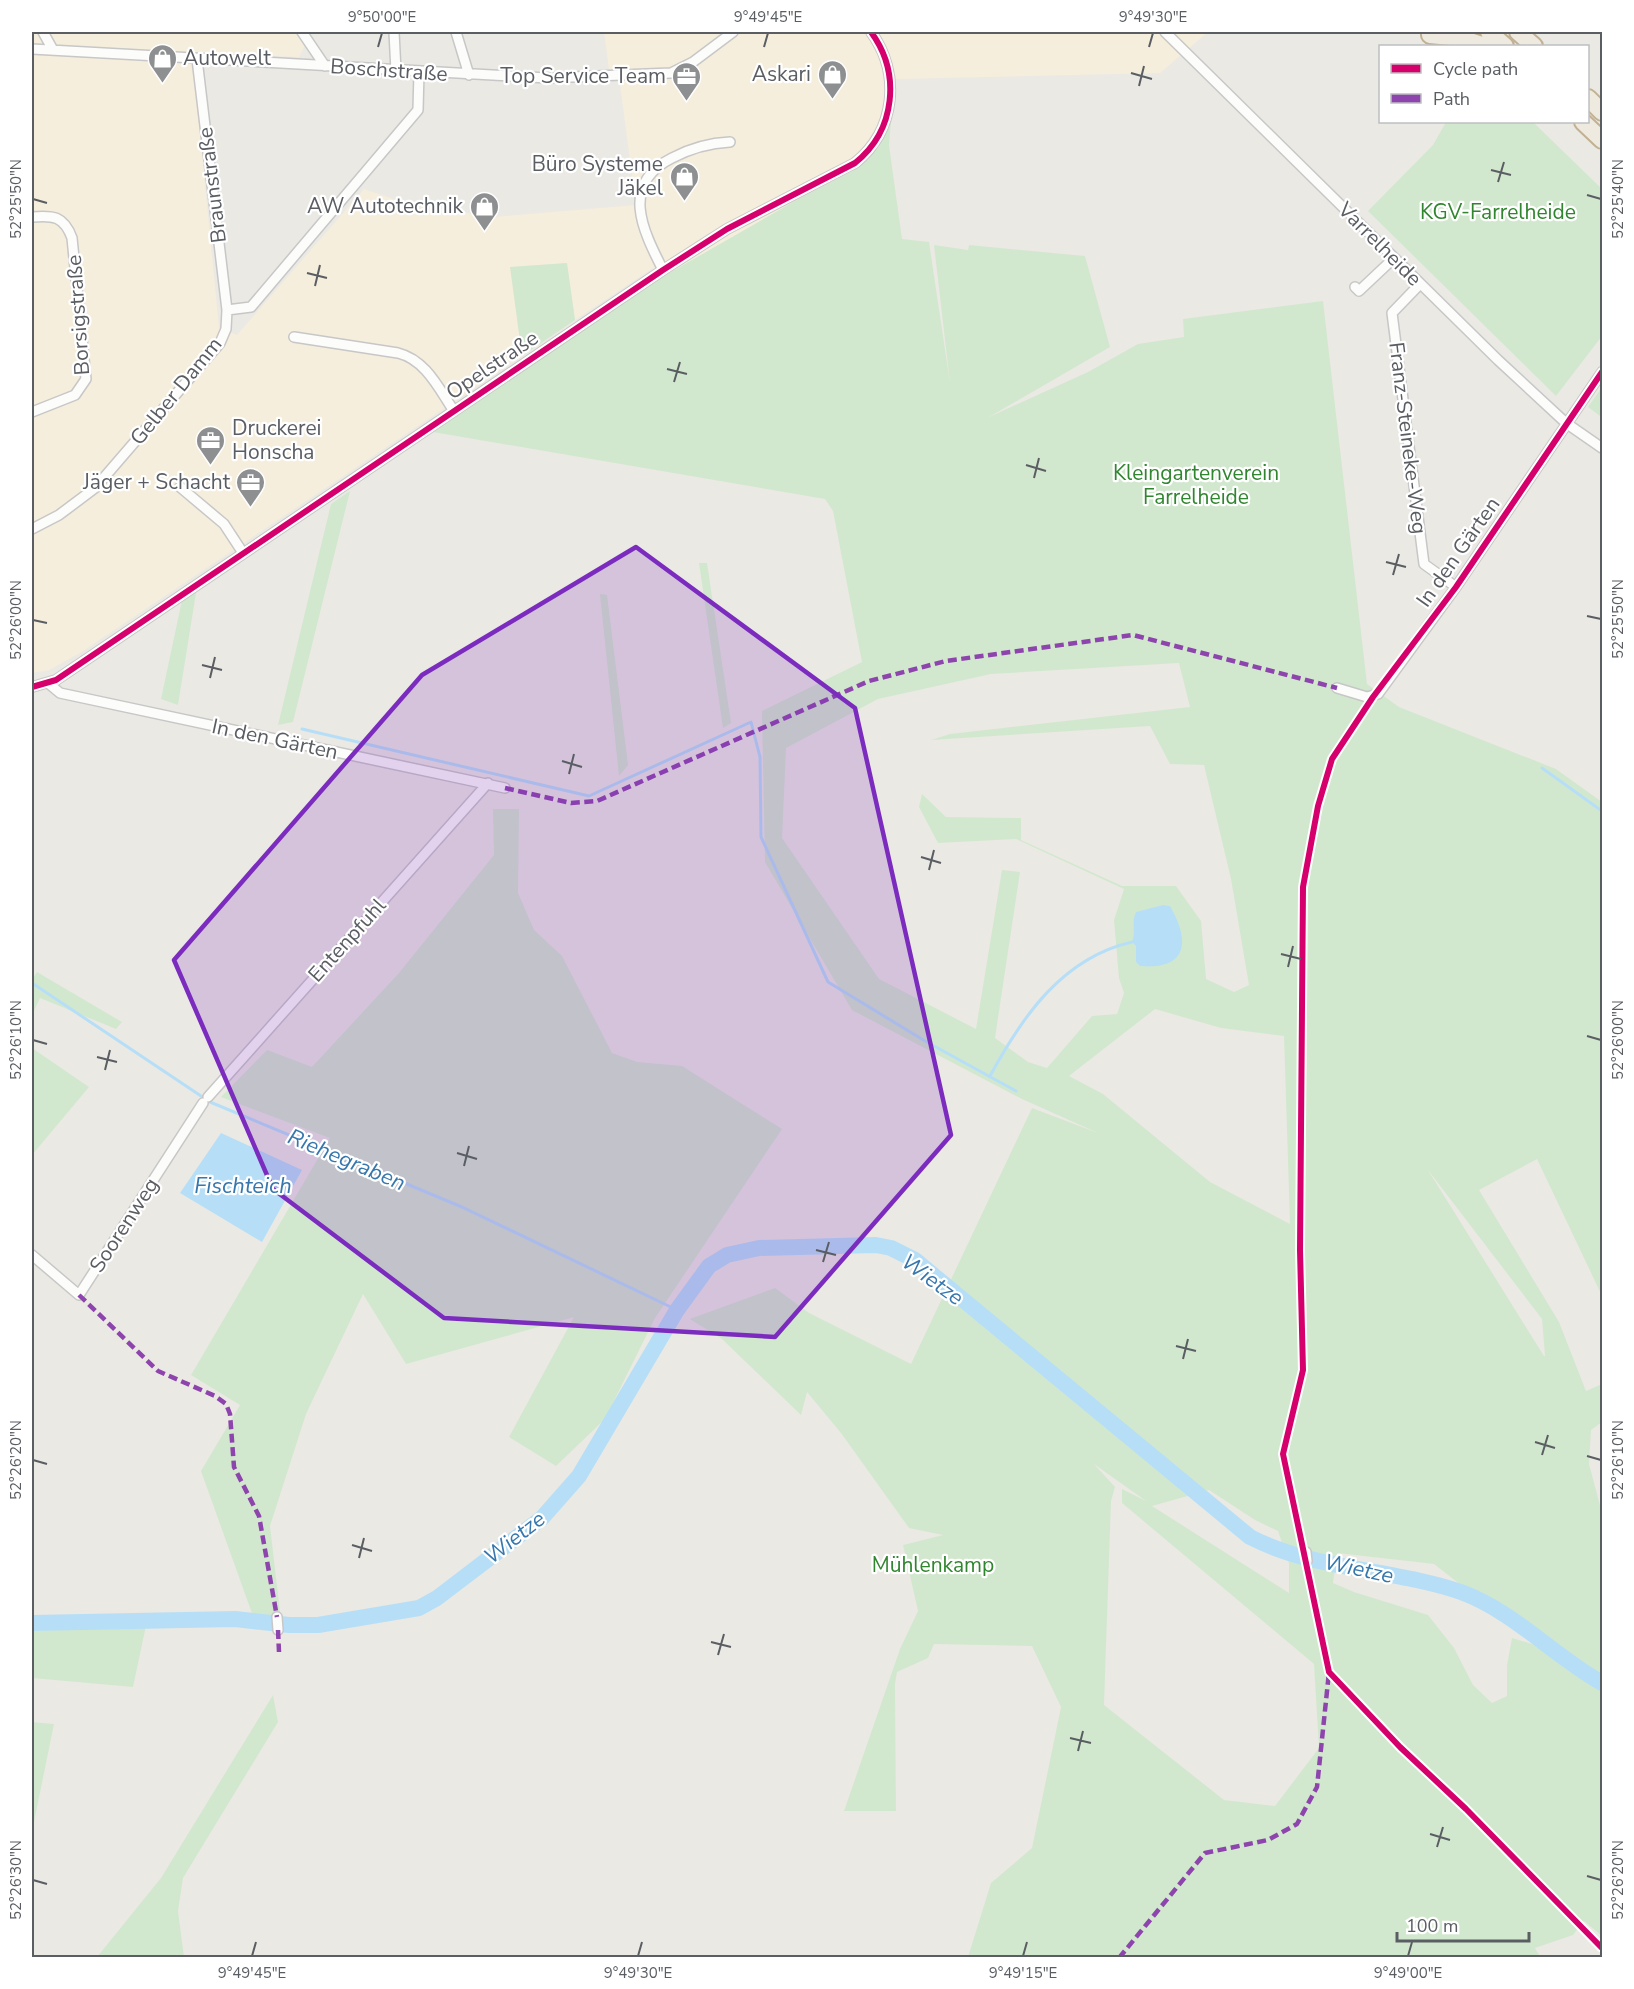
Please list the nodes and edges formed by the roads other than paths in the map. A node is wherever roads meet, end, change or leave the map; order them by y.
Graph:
1 (43, 32) edge
2 (302, 32) edge
3 (394, 32) edge
4 (456, 32) edge
5 (733, 32) edge
6 (871, 32) edge
7 (1165, 32) edge
8 (1489, 32) edge
9 (1518, 32) edge
10 (1430, 35) dead end
11 (1482, 45) edge
12 (1504, 45) edge
13 (1533, 45) edge
14 (32, 49) edge
15 (53, 50) junction
16 (197, 59) junction
17 (325, 66) junction
18 (396, 71) junction
19 (419, 72) junction
20 (469, 75) junction
21 (1589, 100) edge
22 (1602, 112) edge
23 (1584, 123) edge
24 (1602, 140) edge
25 (730, 142) dead end
26 (32, 217) edge
27 (1393, 258) junction
28 (663, 270) junction
29 (1420, 284) junction
30 (1355, 288) dead end
31 (227, 310) junction
32 (294, 337) dead end
33 (1602, 372) edge
34 (454, 411) junction
35 (32, 412) edge
36 (1566, 423) junction
37 (1602, 448) edge
38 (180, 487) dead end
39 (32, 529) edge
40 (243, 553) junction
41 (1456, 587) junction
42 (48, 683) junction
43 (32, 687) edge
44 (1337, 688) dead end
45 (488, 783) junction
46 (505, 788) dead end
47 (205, 1100) joint
48 (32, 1255) edge
49 (277, 1617) dead end
50 (278, 1630) dead end

1 - 15 street
2 - 17 street
3 - 18 street
4 - 20 street
5 - 20 street, Boschstraße
6 - 28 street, Opelstraße
7 - 27 street, Varrelheide
8 - 12 highway
9 - 13 highway
10 - 11 highway
14 - 15 street, Boschstraße
15 - 16 street, Boschstraße
16 - 17 street, Boschstraße
16 - 31 street, Braunstraße
17 - 18 street, Boschstraße
18 - 19 street, Boschstraße
19 - 20 street, Boschstraße
19 - 31 street, Gelber Damm
21 - 22 highway
23 - 24 highway
25 - 28 street
26 - 35 street, Borsigstraße
27 - 29 street, Varrelheide
27 - 30 street
28 - 34 street, Opelstraße
29 - 36 street, Varrelheide
29 - 41 street, Franz-Steineke-Weg
31 - 39 street, Gelber Damm
32 - 34 street
33 - 36 street, In den Gärten
34 - 40 street, Opelstraße
36 - 37 street, Varrelheide
36 - 41 street, In den Gärten
38 - 40 street
40 - 42 street, Opelstraße
41 - 44 street, In den Gärten
42 - 43 street, Opelstraße
42 - 45 street, In den Gärten
45 - 46 street, In den Gärten
45 - 47 street, Entenpfuhl
47 - 48 street, Soorenweg
49 - 50 street

